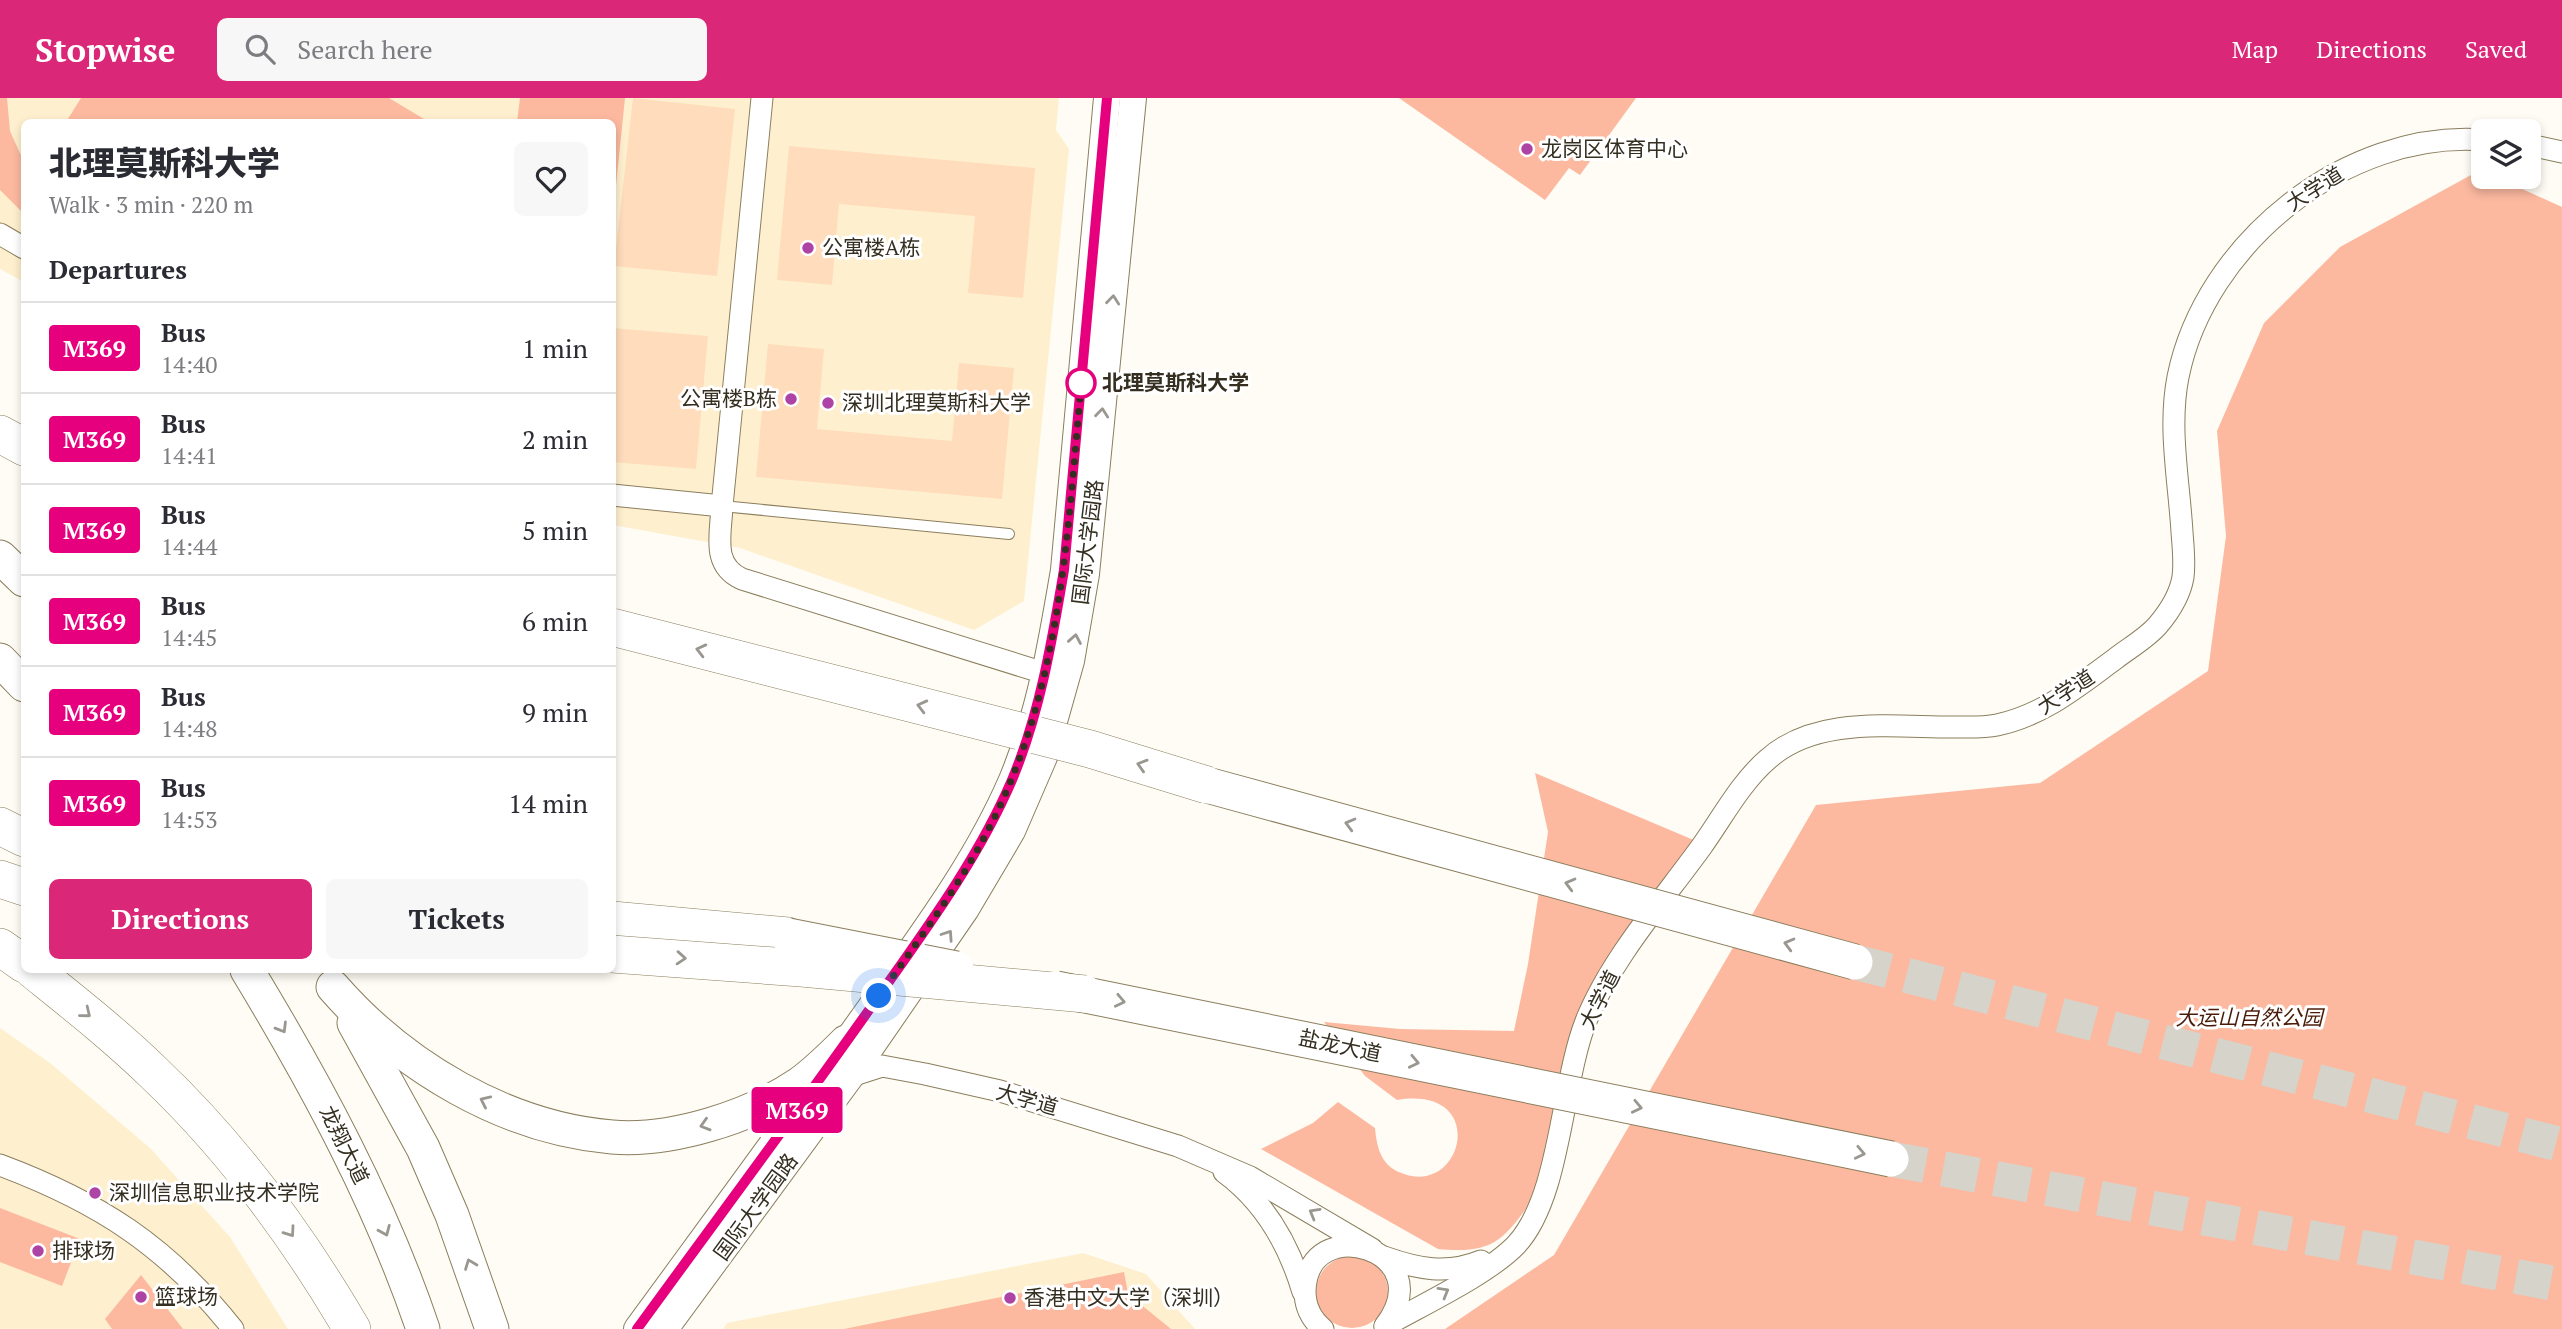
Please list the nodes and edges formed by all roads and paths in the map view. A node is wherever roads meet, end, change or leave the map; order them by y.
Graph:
1 (762, 98) edge
2 (1107, 98) edge
3 (1132, 98) edge
4 (2471, 139) edge
5 (2541, 148) edge
6 (2562, 152) edge
7 (0, 234) edge
8 (21, 246) edge
9 (0, 434) edge
10 (21, 445) edge
11 (616, 495) edge
12 (722, 506) junction
13 (1009, 534) dead end
14 (0, 557) edge
15 (21, 577) edge
16 (616, 629) edge
17 (0, 660) edge
18 (1055, 677) junction
19 (21, 682) edge
20 (1207, 785) joint
21 (0, 826) edge
22 (21, 836) edge
23 (0, 879) edge
24 (21, 886) edge
25 (616, 920) edge
26 (788, 936) joint
27 (0, 947) edge
28 (616, 954) edge
29 (21, 962) edge
30 (1855, 962) tunnel mouth
31 (37, 973) edge
32 (249, 973) edge
33 (328, 978) edge
34 (1085, 994) junction
35 (846, 1042) junction
36 (851, 1076) junction
37 (1200, 1155) junction
38 (1891, 1159) tunnel mouth
39 (0, 1166) edge
40 (1515, 1246) junction
41 (1378, 1253) junction
42 (1307, 1313) edge
43 (1382, 1328) edge
44 (233, 1329) edge
45 (352, 1329) edge
46 (423, 1329) edge
47 (492, 1329) edge
48 (637, 1329) edge
49 (666, 1329) edge
50 (1323, 1329) edge

1 - 12 street
2 - 18 street, 国际大学园路
18 -> 3 street, 国际大学园路
4 - 40 street, 大学道
5 - 6 street
7 - 8 street
9 - 10 highway
11 - 12 street
12 - 13 lane
12 - 18 street
14 - 15 main road
20 -> 16 highway, bridge
17 - 19 main road
18 - 35 street, 国际大学园路
36 -> 18 street, 国际大学园路
30 -> 20 highway, bridge
21 - 22 highway
23 - 24 highway
25 - 26 highway
26 - 34 highway, 盐龙大道, bridge
27 - 29 highway
28 -> 34 highway, bridge
31 -> 45 highway
32 -> 46 main road, 龙翔大道
35 -> 33 main road
47 -> 33 main road
34 -> 38 highway, 盐龙大道, bridge
35 - 48 street, 国际大学园路
36 - 37 street, 大学道
36 - 49 street, 国际大学园路
41 -> 37 street, 大学道
37 - 42 street, 大学道
39 - 44 street
40 - 41 street, 大学道
43 -> 40 street, 大学道
41 - 42 street, 大学道
41 - 43 street, 大学道
42 - 50 street, 大学道

